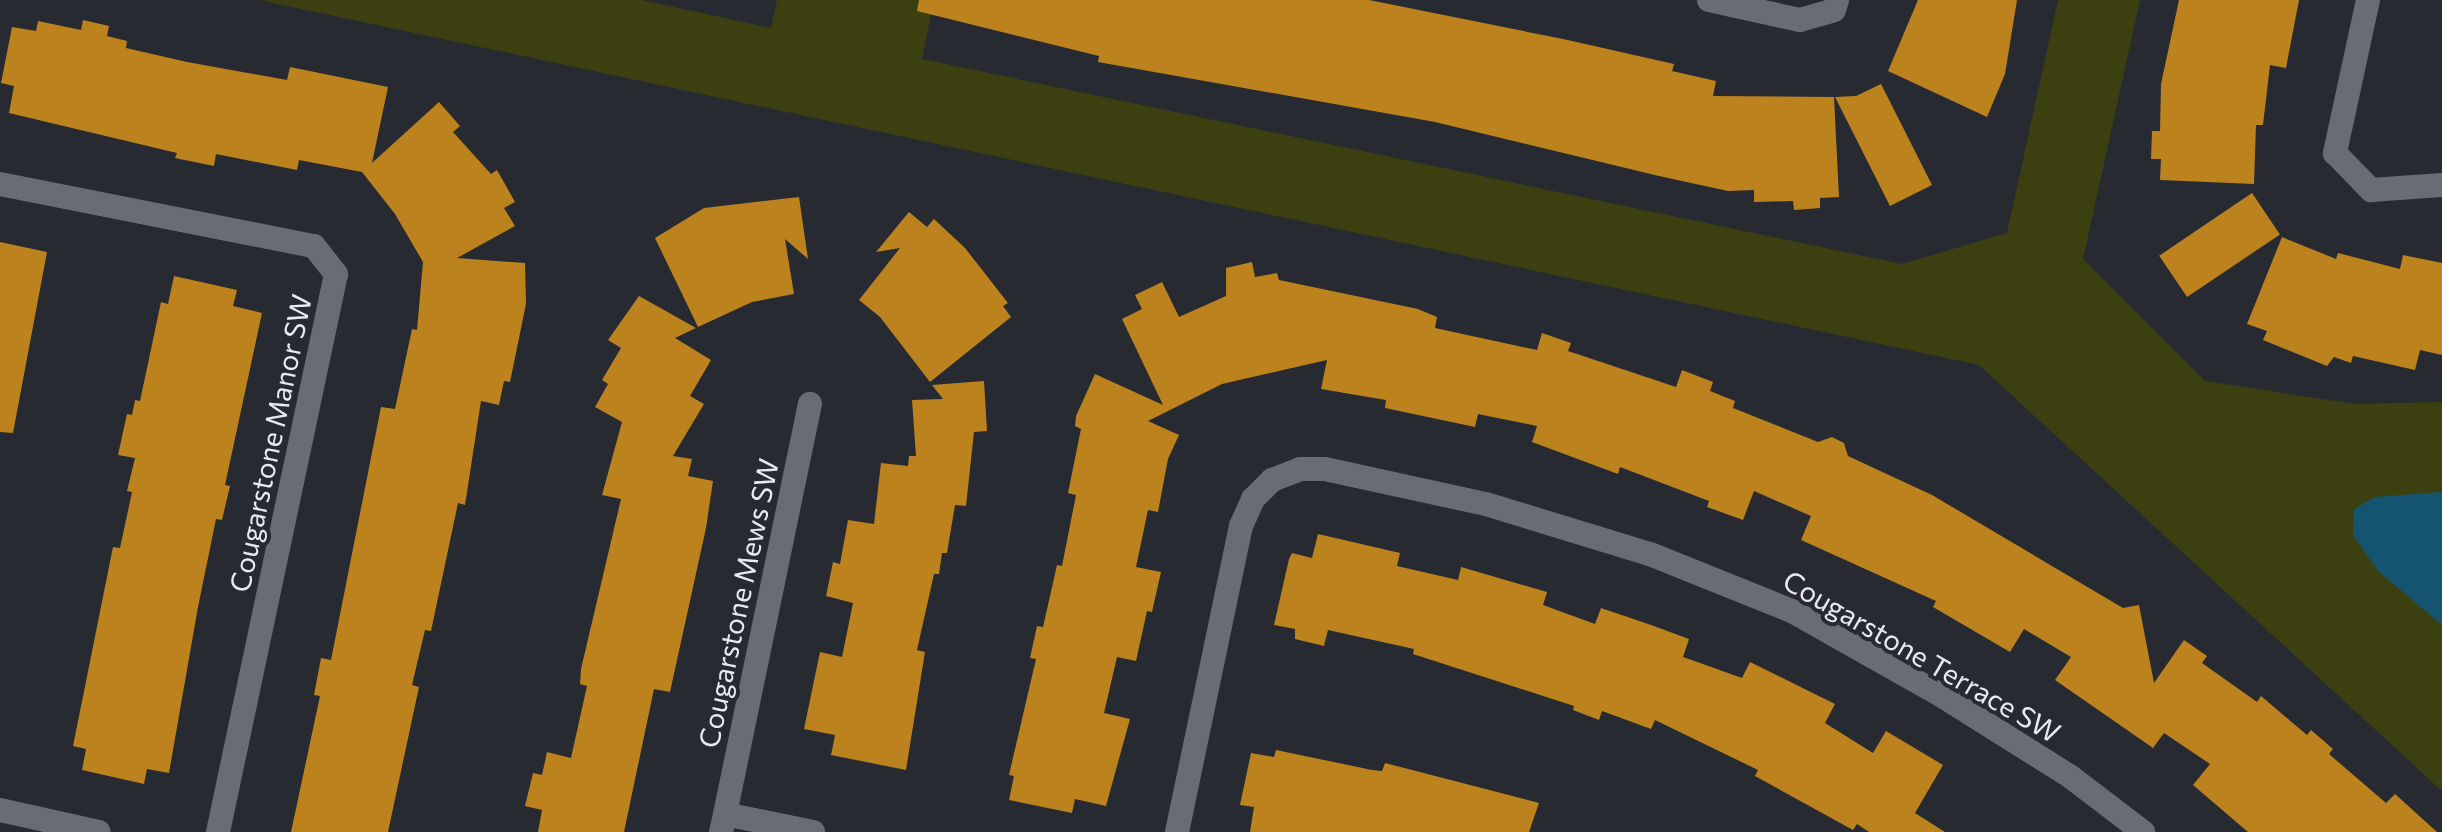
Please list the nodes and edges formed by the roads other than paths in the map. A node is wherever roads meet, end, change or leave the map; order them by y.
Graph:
1 (1709, 0) edge
2 (1837, 0) edge
3 (2368, 0) edge
4 (0, 184) edge
5 (2442, 185) edge
6 (810, 404) dead end
7 (0, 810) edge
8 (723, 823) edge
9 (99, 832) edge
10 (218, 832) edge
11 (813, 832) edge
12 (1177, 832) edge
13 (2143, 832) edge

1 - 2 street
3 - 5 street
4 - 10 street, Cougarstone Manor SW
6 - 8 street, Cougarstone Mews SW
7 - 9 street
8 - 11 street
12 - 13 street, Cougarstone Terrace SW

